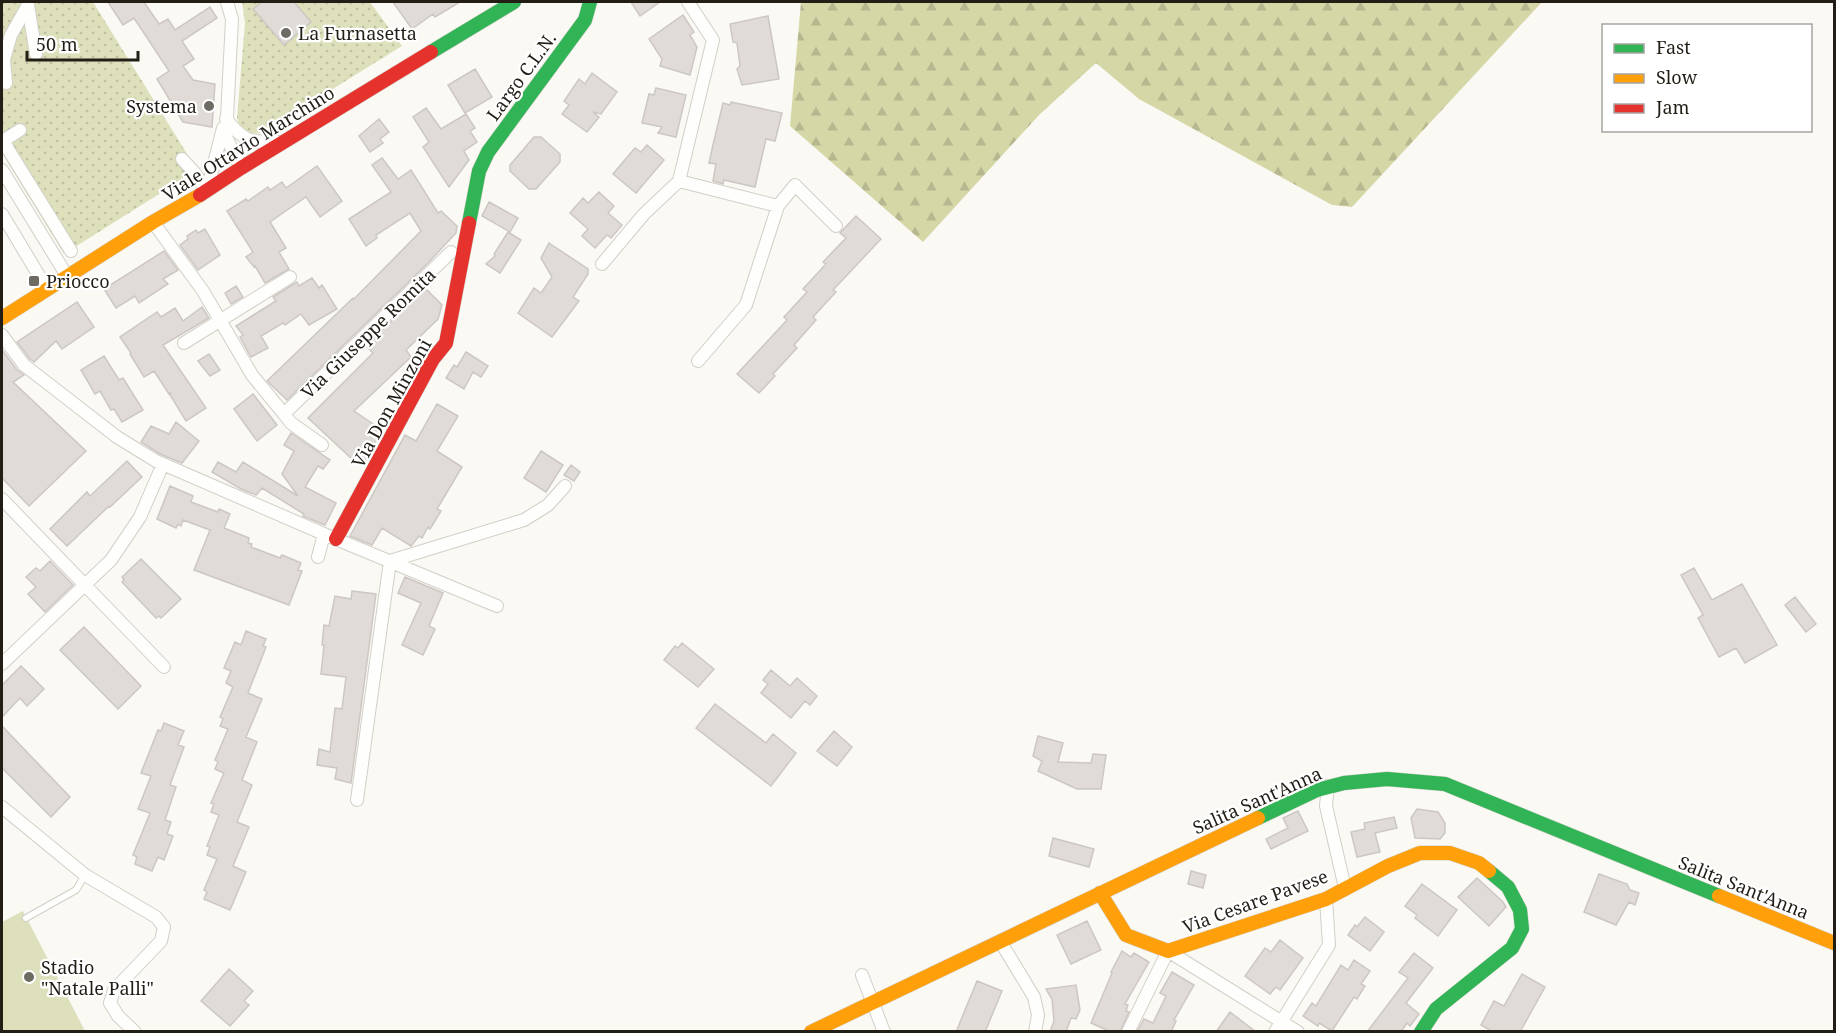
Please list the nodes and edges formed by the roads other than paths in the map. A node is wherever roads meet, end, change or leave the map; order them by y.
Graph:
1 (227, 2) edge
2 (514, 2) edge
3 (590, 2) edge
4 (688, 2) edge
5 (36, 54) dead end
6 (6, 83) dead end
7 (226, 119) junction
8 (20, 130) dead end
9 (2, 140) edge
10 (284, 141) junction
11 (182, 159) dead end
12 (241, 168) junction
13 (2, 170) edge
14 (478, 171) joint
15 (680, 181) junction
16 (207, 191) junction
17 (778, 206) junction
18 (2, 214) edge
19 (153, 222) junction
20 (836, 226) dead end
21 (71, 250) dead end
22 (451, 252) dead end
23 (602, 264) dead end
24 (67, 276) junction
25 (290, 277) dead end
26 (47, 290) junction
27 (2, 318) edge
28 (220, 320) junction
29 (2, 335) edge
30 (183, 343) dead end
31 (698, 361) dead end
32 (284, 414) junction
33 (322, 445) dead end
34 (159, 462) junction
35 (565, 486) dead end
36 (2, 499) edge
37 (330, 537) junction
38 (318, 557) dead end
39 (390, 561) junction
40 (84, 585) junction
41 (497, 606) dead end
42 (2, 664) edge
43 (164, 668) dead end
44 (1328, 786) junction
45 (357, 800) dead end
46 (2, 807) edge
47 (85, 875) junction
48 (1345, 888) junction
49 (1100, 893) junction
50 (1326, 899) junction
51 (26, 918) dead end
52 (1000, 941) junction
53 (1834, 943) edge
54 (1168, 951) junction
55 (862, 975) dead end
56 (874, 1002) junction
57 (1278, 1026) edge
58 (135, 1032) edge
59 (811, 1032) edge
60 (884, 1032) edge
61 (1035, 1032) edge
62 (1128, 1032) edge
63 (1298, 1032) edge
64 (1421, 1032) edge

1 - 7 street
2 - 10 street, Viale Ottavio Marchino
3 - 14 street, Largo C.L.N.
4 - 15 street
5 - 6 street
7 - 10 street
7 - 12 street
7 - 16 street
8 - 9 street
9 - 21 street
10 - 12 street, Viale Ottavio Marchino
11 - 16 street
12 - 16 street, Viale Ottavio Marchino
13 - 24 street
14 - 37 street, Via Don Minzoni
15 - 17 street
15 - 23 street
16 - 19 street, Viale Ottavio Marchino
17 - 20 street
17 - 31 street
18 - 26 street
19 - 24 street, Viale Ottavio Marchino
19 - 28 street, Via Giuseppe Romita
22 - 32 street, Via Giuseppe Romita
24 - 26 street, Viale Ottavio Marchino
25 - 28 street
26 - 27 street, Viale Ottavio Marchino
28 - 30 street
28 - 32 street, Via Giuseppe Romita
29 - 34 street
32 - 33 street, Via Giuseppe Romita
34 - 37 street
34 - 40 street
35 - 39 street
36 - 40 street
37 - 38 street
37 - 39 street
39 - 41 street
39 - 45 street
40 - 42 street
40 - 43 street
44 - 48 street
44 - 49 street, Salita Sant'Anna
44 - 53 street, Salita Sant'Anna
46 - 47 street
47 - 51 lane
47 - 58 street
48 - 50 street, Via Cesare Pavese
48 - 64 street, Via Cesare Pavese
49 - 52 street, Salita Sant'Anna
49 - 54 street, Via Cesare Pavese
50 - 54 street, Via Cesare Pavese
50 - 57 street
52 - 56 street, Salita Sant'Anna
52 - 61 street
54 - 57 street
54 - 62 street
55 - 56 street
56 - 59 street, Salita Sant'Anna
56 - 60 street
57 - 63 street

